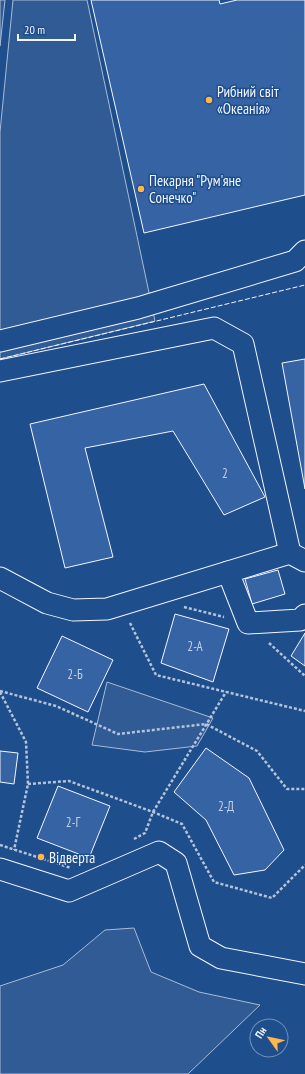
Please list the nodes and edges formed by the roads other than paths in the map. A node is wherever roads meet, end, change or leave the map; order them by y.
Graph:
1 (305, 251) edge
2 (0, 341) edge
3 (0, 371) edge
4 (298, 557) edge
5 (228, 572) junction
6 (0, 578) edge
7 (305, 615) edge
8 (0, 869) edge
9 (305, 974) edge

1 - 2 street
3 - 4 street
4 - 5 street
5 - 6 street
5 - 7 street
8 - 9 street

